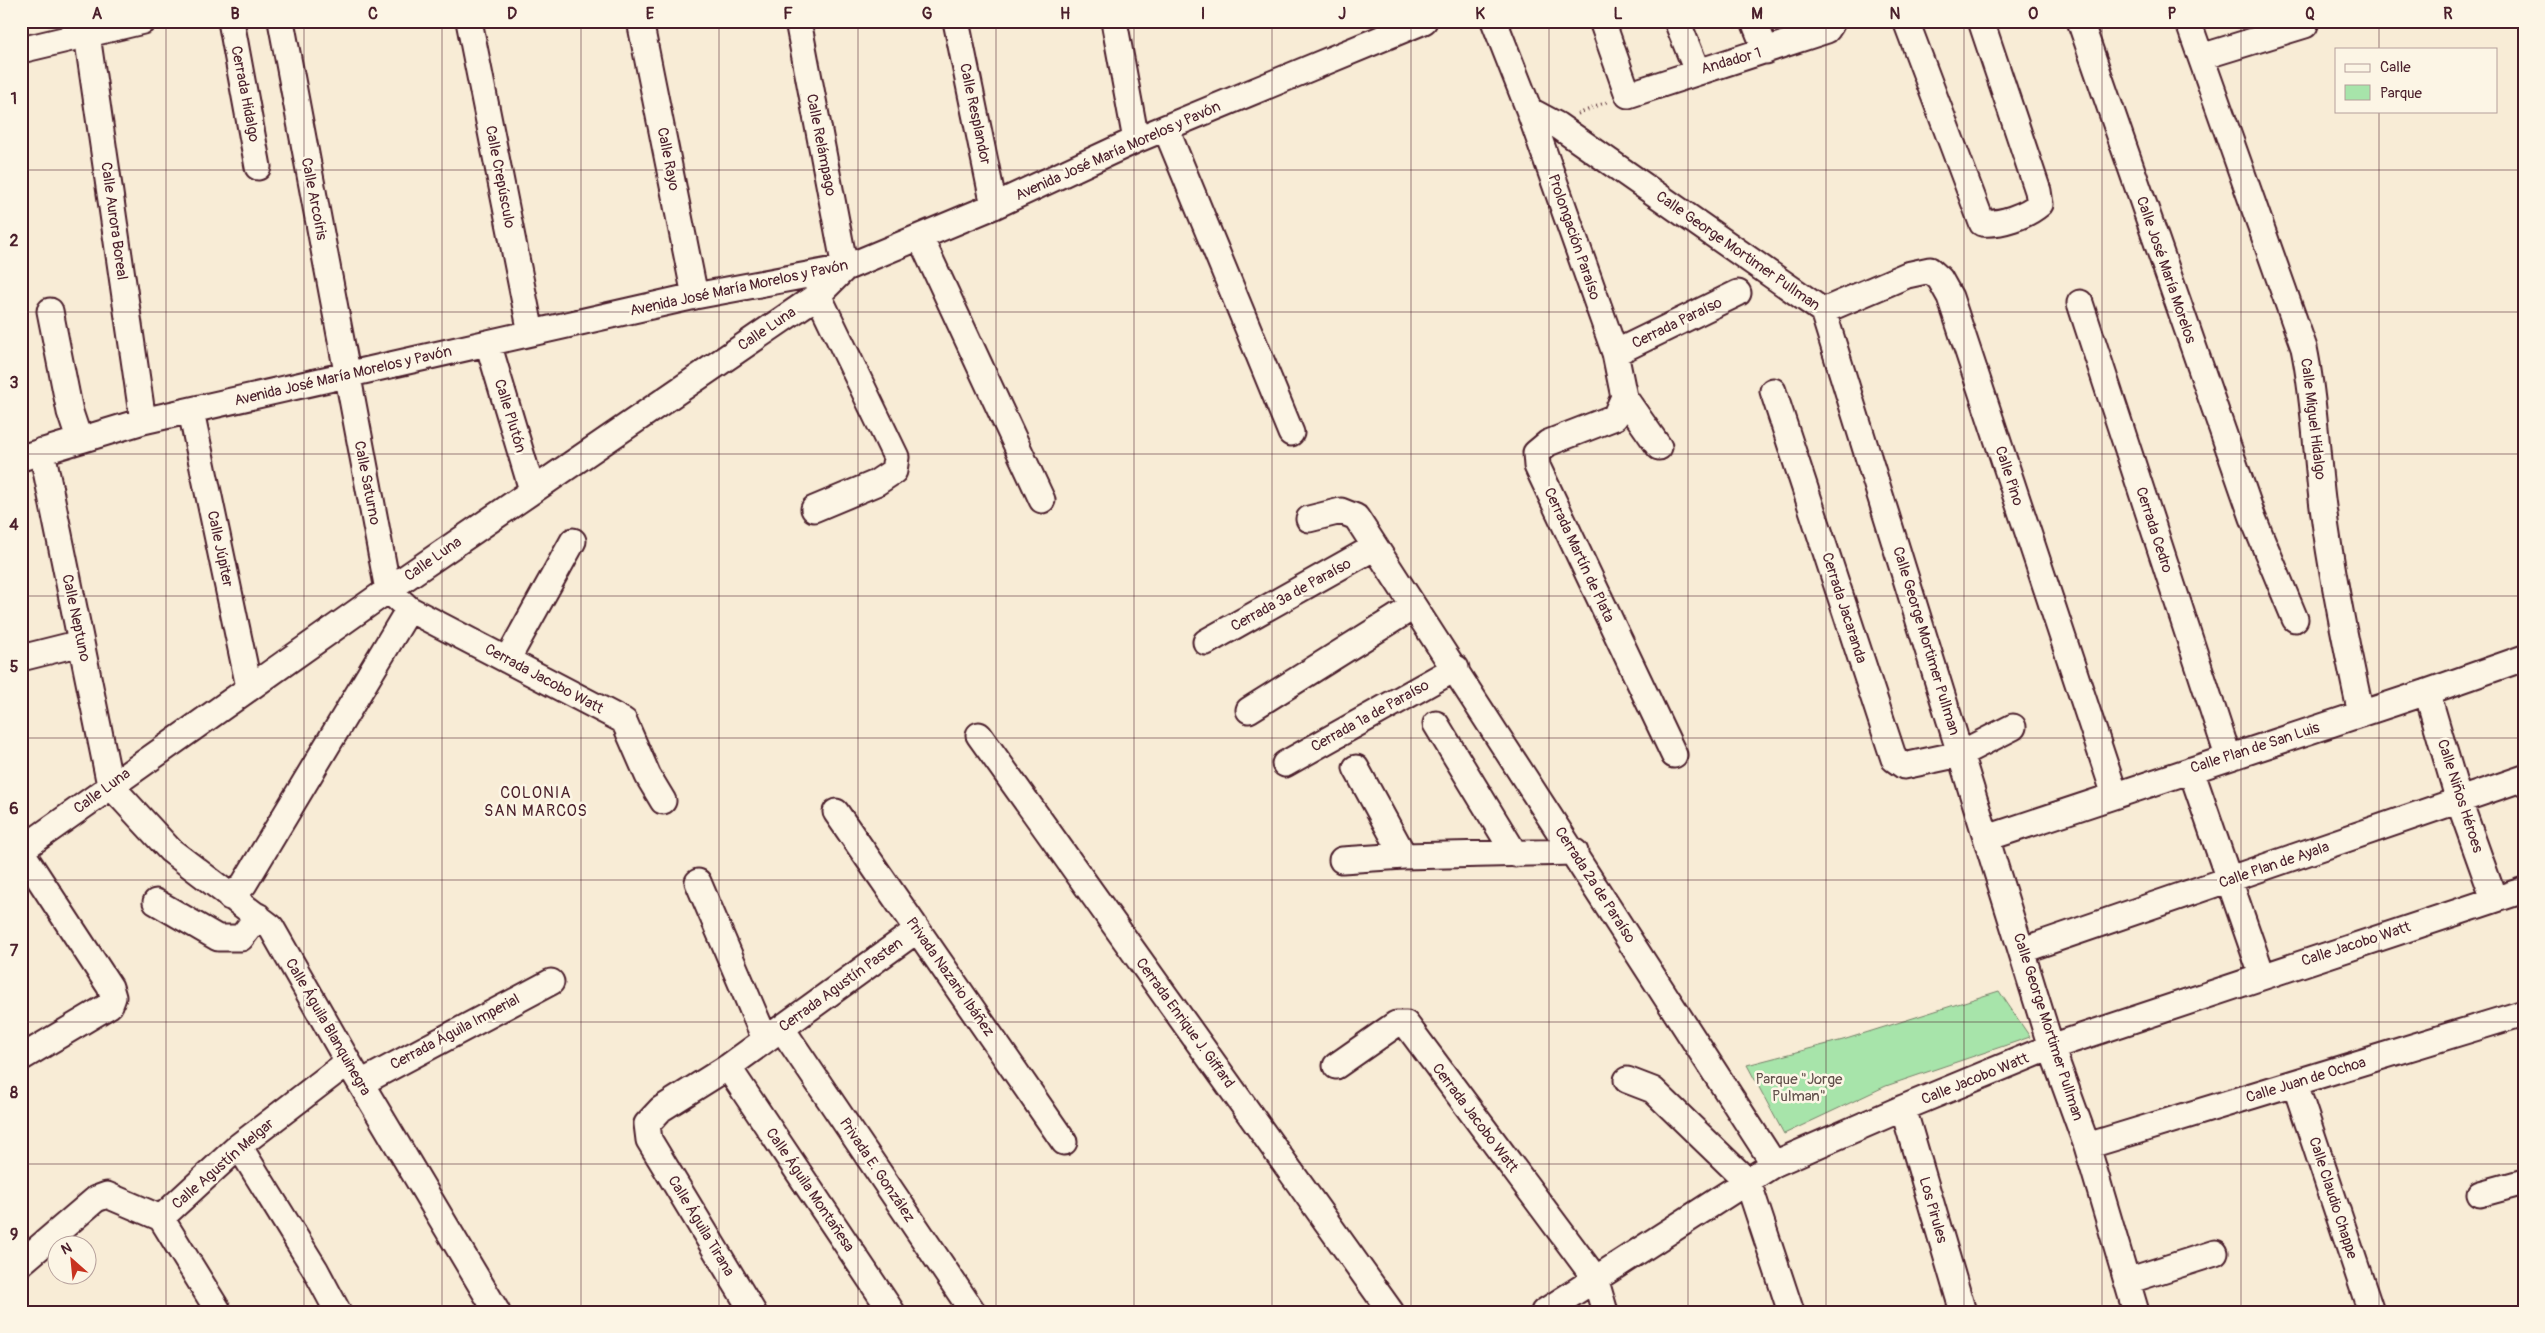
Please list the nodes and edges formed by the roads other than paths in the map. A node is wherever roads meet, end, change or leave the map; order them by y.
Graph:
1 (143, 21) edge
2 (231, 21) edge
3 (280, 21) edge
4 (469, 21) edge
5 (640, 21) edge
6 (798, 21) edge
7 (956, 21) edge
8 (1114, 21) edge
9 (1424, 21) edge
10 (1494, 21) edge
11 (1602, 21) edge
12 (1677, 21) edge
13 (1754, 21) edge
14 (1906, 21) edge
15 (1981, 21) edge
16 (2080, 21) edge
17 (2188, 21) edge
18 (1830, 22) edge
19 (2305, 25) dead end
20 (86, 28) edge
21 (21, 50) edge
22 (1766, 51) junction
23 (2201, 57) junction
24 (1697, 71) junction
25 (1529, 110) junction
26 (1166, 129) junction
27 (1136, 140) junction
28 (258, 167) dead end
29 (994, 206) junction
30 (920, 237) junction
31 (845, 268) junction
32 (1738, 294) dead end
33 (818, 295) junction
34 (695, 296) junction
35 (2080, 303) dead end
36 (50, 311) dead end
37 (1823, 311) junction
38 (532, 333) junction
39 (488, 343) junction
40 (1615, 353) junction
41 (347, 376) junction
42 (1773, 391) dead end
43 (1624, 397) junction
44 (191, 411) junction
45 (143, 421) junction
46 (1291, 433) dead end
47 (79, 439) junction
48 (1659, 448) dead end
49 (32, 454) edge
50 (532, 490) junction
51 (1042, 500) dead end
52 (814, 508) dead end
53 (1309, 519) dead end
54 (573, 541) dead end
55 (1376, 547) junction
56 (388, 590) junction
57 (1413, 607) junction
58 (409, 609) junction
59 (2295, 619) dead end
60 (1206, 642) dead end
61 (81, 644) junction
62 (21, 658) edge
63 (2524, 658) edge
64 (507, 660) junction
65 (1456, 668) junction
66 (249, 687) junction
67 (2427, 692) junction
68 (1248, 710) dead end
69 (2361, 714) junction
70 (1436, 724) dead end
71 (2013, 727) dead end
72 (979, 735) dead end
73 (1960, 754) junction
74 (1674, 755) dead end
75 (2228, 756) junction
76 (1285, 764) dead end
77 (1356, 768) dead end
78 (2191, 770) junction
79 (2524, 778) edge
80 (110, 785) junction
81 (2115, 795) junction
82 (663, 801) dead end
83 (2459, 801) junction
84 (836, 812) dead end
85 (1987, 838) junction
86 (21, 851) edge
87 (1574, 852) junction
88 (1515, 854) junction
89 (1404, 856) junction
90 (1342, 860) dead end
91 (2230, 881) junction
92 (698, 882) dead end
93 (2524, 890) edge
94 (230, 898) junction
95 (2494, 899) junction
96 (156, 902) dead end
97 (258, 916) junction
98 (917, 930) junction
99 (2023, 950) junction
100 (2262, 975) junction
101 (550, 982) dead end
102 (2523, 1016) edge
103 (774, 1034) junction
104 (2051, 1047) junction
105 (21, 1058) edge
106 (348, 1062) junction
107 (1336, 1066) dead end
108 (728, 1067) junction
109 (1626, 1080) dead end
110 (361, 1083) junction
111 (2295, 1084) junction
112 (1903, 1108) junction
113 (649, 1140) joint
114 (1064, 1142) dead end
115 (239, 1146) junction
116 (2087, 1146) junction
117 (1774, 1164) junction
118 (1748, 1182) junction
119 (2524, 1182) edge
120 (2480, 1194) dead end
121 (161, 1218) junction
122 (2215, 1253) dead end
123 (21, 1262) edge
124 (1595, 1278) junction
125 (2126, 1282) junction
126 (219, 1312) edge
127 (338, 1312) edge
128 (497, 1312) edge
129 (753, 1312) edge
130 (892, 1312) edge
131 (973, 1312) edge
132 (1391, 1312) edge
133 (1544, 1312) edge
134 (1605, 1312) edge
135 (1791, 1312) edge
136 (1963, 1312) edge
137 (2136, 1312) edge
138 (2371, 1312) edge

1 - 20 street
2 - 28 street, Cerrada Hidalgo
3 - 41 street, Calle Arcoíris
4 - 38 street, Calle Crepúsculo
5 - 34 street, Calle Rayo
6 - 31 street, Calle Relámpago
7 - 29 street, Calle Resplandor
8 - 27 street
9 - 26 street, Avenida José María Morelos y Pavón
10 - 25 street, Prolongación Paraíso
11 - 24 street, Andador 1
12 - 24 street
13 - 22 street
14 - 15 street
16 - 59 street, Calle José María Morelos
17 - 23 street, Calle Miguel Hidalgo
18 - 22 street, Andador 1
19 - 23 street
20 - 21 street
20 - 45 street, Calle Aurora Boreal
22 - 24 street, Andador 1
23 - 69 street, Calle Miguel Hidalgo
25 - 37 street, Calle George Mortimer Pullman
25 - 40 street, Prolongación Paraíso
26 - 27 street, Avenida José María Morelos y Pavón
26 - 46 street
27 - 29 street, Avenida José María Morelos y Pavón
29 - 30 street, Avenida José María Morelos y Pavón
30 - 31 street, Avenida José María Morelos y Pavón
30 - 51 street
31 - 33 street, Calle Luna
31 - 34 street, Avenida José María Morelos y Pavón
32 - 40 street, Cerrada Paraíso
33 - 50 street, Calle Luna
33 - 52 street
34 - 38 street, Avenida José María Morelos y Pavón
35 - 75 street, Cerrada Cedro
36 - 47 street
37 - 73 street, Calle George Mortimer Pullman
37 - 81 street, Calle Pino
38 - 39 street, Avenida José María Morelos y Pavón
39 - 41 street, Avenida José María Morelos y Pavón
39 - 50 street, Calle Plutón
40 - 43 street, Prolongación Paraíso
41 - 44 street, Avenida José María Morelos y Pavón
41 - 56 street, Calle Saturno
42 - 73 street, Cerrada Jacaranda
43 - 48 street, Prolongación Paraíso
43 - 74 street, Cerrada Martín de Plata
44 - 45 street, Avenida José María Morelos y Pavón
44 - 66 street, Calle Júpiter
45 - 47 street, Avenida José María Morelos y Pavón
47 - 49 street, Avenida José María Morelos y Pavón
49 - 61 street, Calle Neptuno
50 - 56 street, Calle Luna
53 - 55 street, Cerrada 2ª de Paraíso
54 - 64 street
55 - 57 street, Cerrada 2ª de Paraíso
55 - 60 street, Cerrada 3ª de Paraíso
56 - 58 street, Cerrada Jacobo Watt
56 - 66 street, Calle Luna
57 - 65 street, Cerrada 2ª de Paraíso
57 - 68 street
58 - 64 street, Cerrada Jacobo Watt
58 - 94 street
61 - 62 street
61 - 80 street, Calle Neptuno
63 - 67 street, Calle Plan de San Luis
64 - 82 street, Cerrada Jacobo Watt
65 - 76 street, Cerrada 1ª de Paraíso
65 - 87 street, Cerrada 2ª de Paraíso
66 - 80 street, Calle Luna
67 - 69 street, Calle Plan de San Luis
67 - 83 street, Calle Niños Héroes
69 - 75 street, Calle Plan de San Luis
70 - 88 street
71 - 73 street, Cerrada Jacaranda
72 - 132 street, Cerrada Enrique J. Giffard
73 - 85 street, Calle George Mortimer Pullman
75 - 78 street, Calle Plan de San Luis
77 - 89 street
78 - 81 street, Calle Plan de San Luis
78 - 91 street
79 - 83 street, Calle Plan de Ayala
80 - 86 street, Calle Luna
80 - 94 street, Calle Águila Blanquinegra
81 - 85 street, Calle Plan de San Luis
83 - 91 street, Calle Plan de Ayala
83 - 95 street, Calle Niños Héroes
84 - 98 street, Privada Nazario Ibáñez
85 - 99 street, Calle George Mortimer Pullman
86 - 105 street
87 - 88 street
87 - 117 street, Cerrada 2ª de Paraíso
88 - 89 street
89 - 90 street
91 - 99 street, Calle Plan de Ayala
91 - 100 street
92 - 103 street, Privada E. González
93 - 95 street, Calle Jacobo Watt
94 - 97 street, Calle Águila Blanquinegra
95 - 100 street, Calle Jacobo Watt
96 - 97 street
97 - 106 street, Calle Águila Blanquinegra
98 - 103 street, Cerrada Agustín Pasten
98 - 114 street, Privada Nazario Ibáñez
99 - 104 street, Calle George Mortimer Pullman
100 - 104 street, Calle Jacobo Watt
101 - 110 street, Cerrada Águila Imperial
102 - 111 street, Calle Juan de Ochoa
103 - 108 street, Cerrada Agustín Pasten
103 - 131 street, Privada E. González
104 - 112 street, Calle Jacobo Watt
104 - 116 street, Calle George Mortimer Pullman
106 - 110 street, Calle Águila Blanquinegra
106 - 115 street, Calle Agustín Melgar
107 - 124 street, Cerrada Jacobo Watt
108 - 113 street, Cerrada Agustín Pasten
108 - 130 street, Calle Águila Montañesa
109 - 118 street
110 - 128 street, Calle Águila Blanquinegra
111 - 116 street, Calle Juan de Ochoa
111 - 138 street, Calle Claudio Chappe
112 - 117 street, Calle Jacobo Watt
112 - 136 street, Los Pirules
113 - 129 street, Calle Águila Tirana
115 - 121 street, Calle Agustín Melgar
115 - 127 street
116 - 125 street, Calle George Mortimer Pullman
117 - 118 street, Calle Jacobo Watt
118 - 124 street, Calle Jacobo Watt
118 - 135 street
119 - 120 street
121 - 123 street, Calle Agustín Melgar
121 - 126 street
122 - 125 street
124 - 133 street, Calle Jacobo Watt
124 - 134 street
125 - 137 street, Calle George Mortimer Pullman

